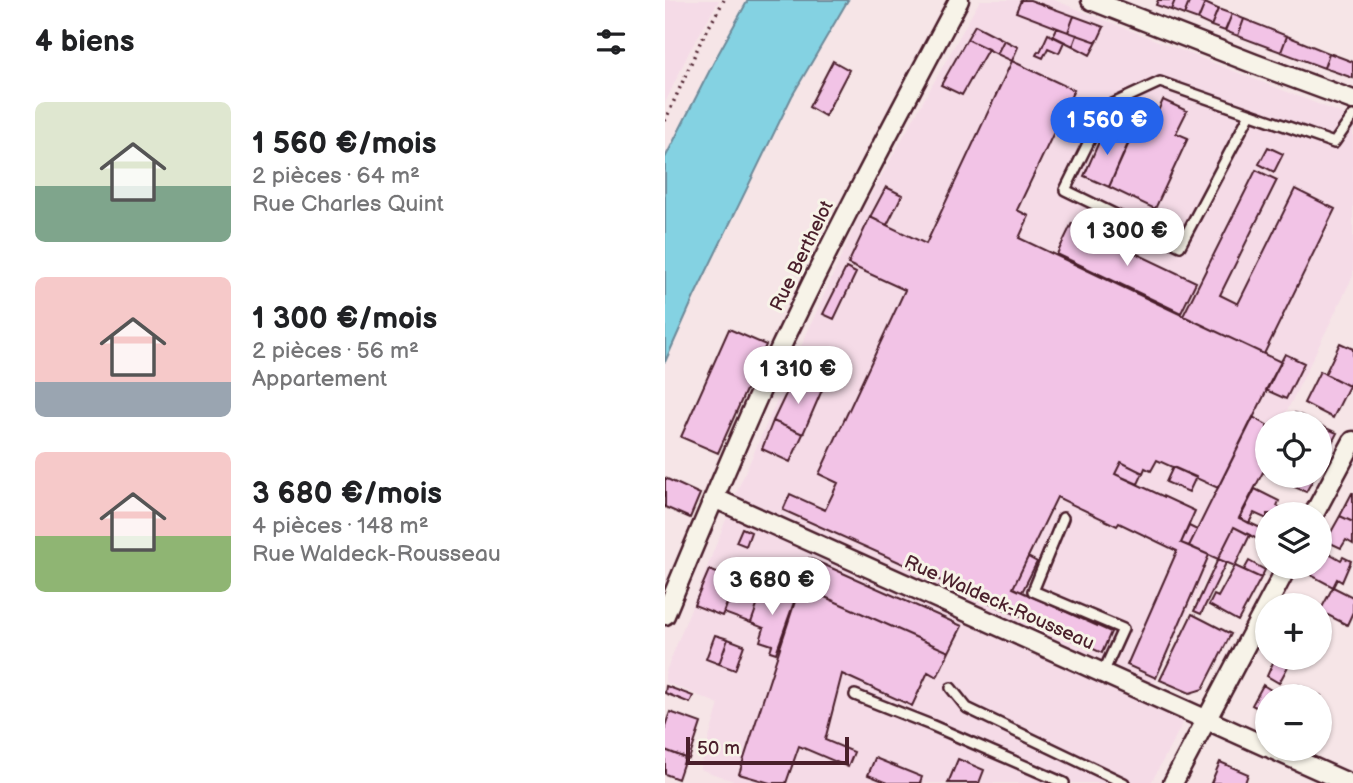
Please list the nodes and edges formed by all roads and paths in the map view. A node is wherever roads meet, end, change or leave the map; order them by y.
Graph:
1 (724, 0) edge
2 (959, 0) edge
3 (1091, 0) edge
4 (1353, 100) edge
5 (1250, 114) junction
6 (1353, 116) edge
7 (665, 121) edge
8 (1353, 441) edge
9 (714, 498) junction
10 (1320, 502) edge
11 (1063, 518) dead end
12 (1281, 579) edge
13 (665, 615) edge
14 (1103, 673) junction
15 (951, 688) dead end
16 (855, 695) dead end
17 (1206, 719) junction
18 (1255, 741) edge
19 (1299, 761) edge
20 (1064, 783) edge
21 (1124, 783) edge
22 (1173, 783) edge
23 (1348, 783) edge

1 - 7 path
2 - 9 street, Rue Berthelot
3 - 4 street
5 - 5 lane
5 - 6 lane
8 - 10 street
9 - 13 street, Rue Berthelot
9 - 14 street, Rue Waldeck-Rousseau
11 - 14 lane
12 - 17 street
14 - 17 street, Rue Waldeck-Rousseau
15 - 21 lane
16 - 20 lane
17 - 18 street, Rue Waldeck-Rousseau
17 - 22 street
19 - 23 street

